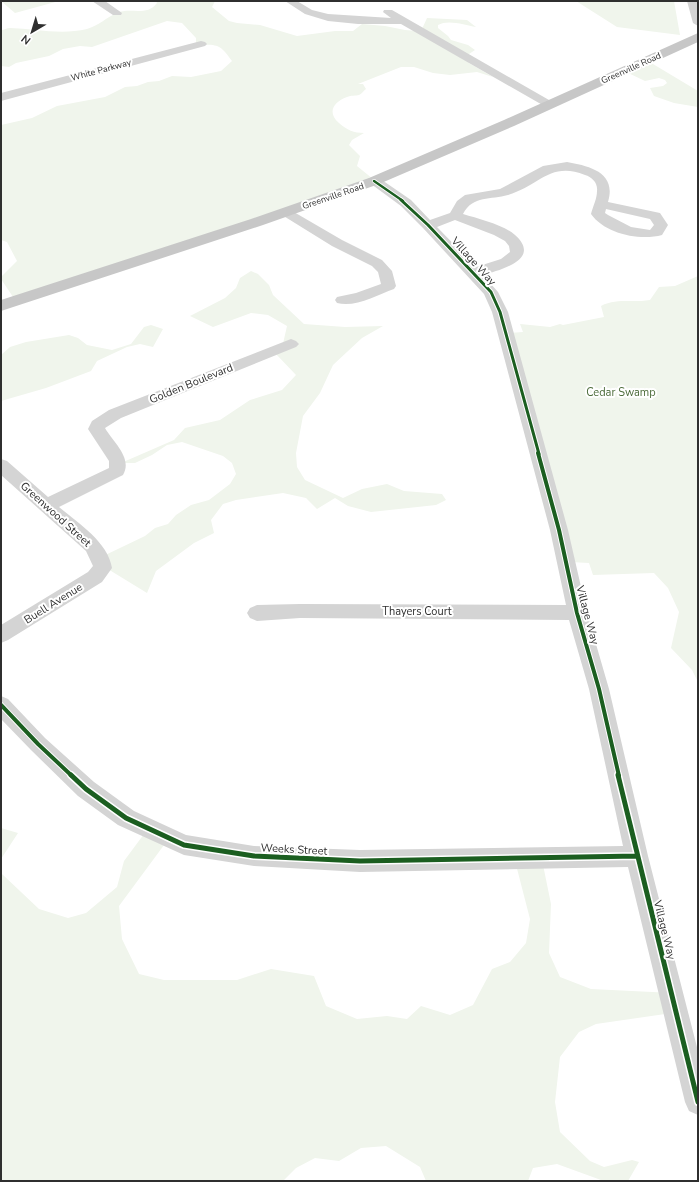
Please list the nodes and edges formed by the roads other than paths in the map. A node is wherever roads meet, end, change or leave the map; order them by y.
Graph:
1 (97, 1) edge
2 (290, 1) edge
3 (692, 1) edge
4 (388, 12) dead end
5 (117, 13) dead end
6 (407, 19) junction
7 (698, 23) edge
8 (698, 37) edge
9 (201, 44) dead end
10 (1, 97) edge
11 (550, 104) junction
12 (374, 181) junction
13 (600, 204) dead end
14 (287, 212) junction
15 (455, 216) junction
16 (428, 225) junction
17 (473, 272) junction
18 (342, 300) dead end
19 (1, 306) edge
20 (291, 344) dead end
21 (1, 465) edge
22 (46, 506) junction
23 (103, 568) joint
24 (257, 613) dead end
25 (577, 613) junction
26 (1, 636) edge
27 (1, 705) edge
28 (637, 856) junction
29 (698, 1102) edge

1 - 5 street
2 - 6 street
3 - 7 street
4 - 6 street
6 - 11 street
8 - 11 main road, Greenville Road
9 - 10 street, White Parkway
11 - 12 main road, Greenville Road
12 - 14 main road, Greenville Road
12 - 16 street, Village Way
13 - 15 street
14 - 18 street
14 - 19 main road, Greenville Road
15 - 16 street
15 - 17 street
16 - 17 street, Village Way
17 - 25 street, Village Way
20 - 22 street, Golden Boulevard
21 - 22 street, Greenwood Street
22 - 23 street, Greenwood Street
23 - 26 street, Buell Avenue
24 - 25 street, Thayers Court
25 - 28 street, Village Way
27 - 28 street, Weeks Street
28 - 29 street, Village Way

